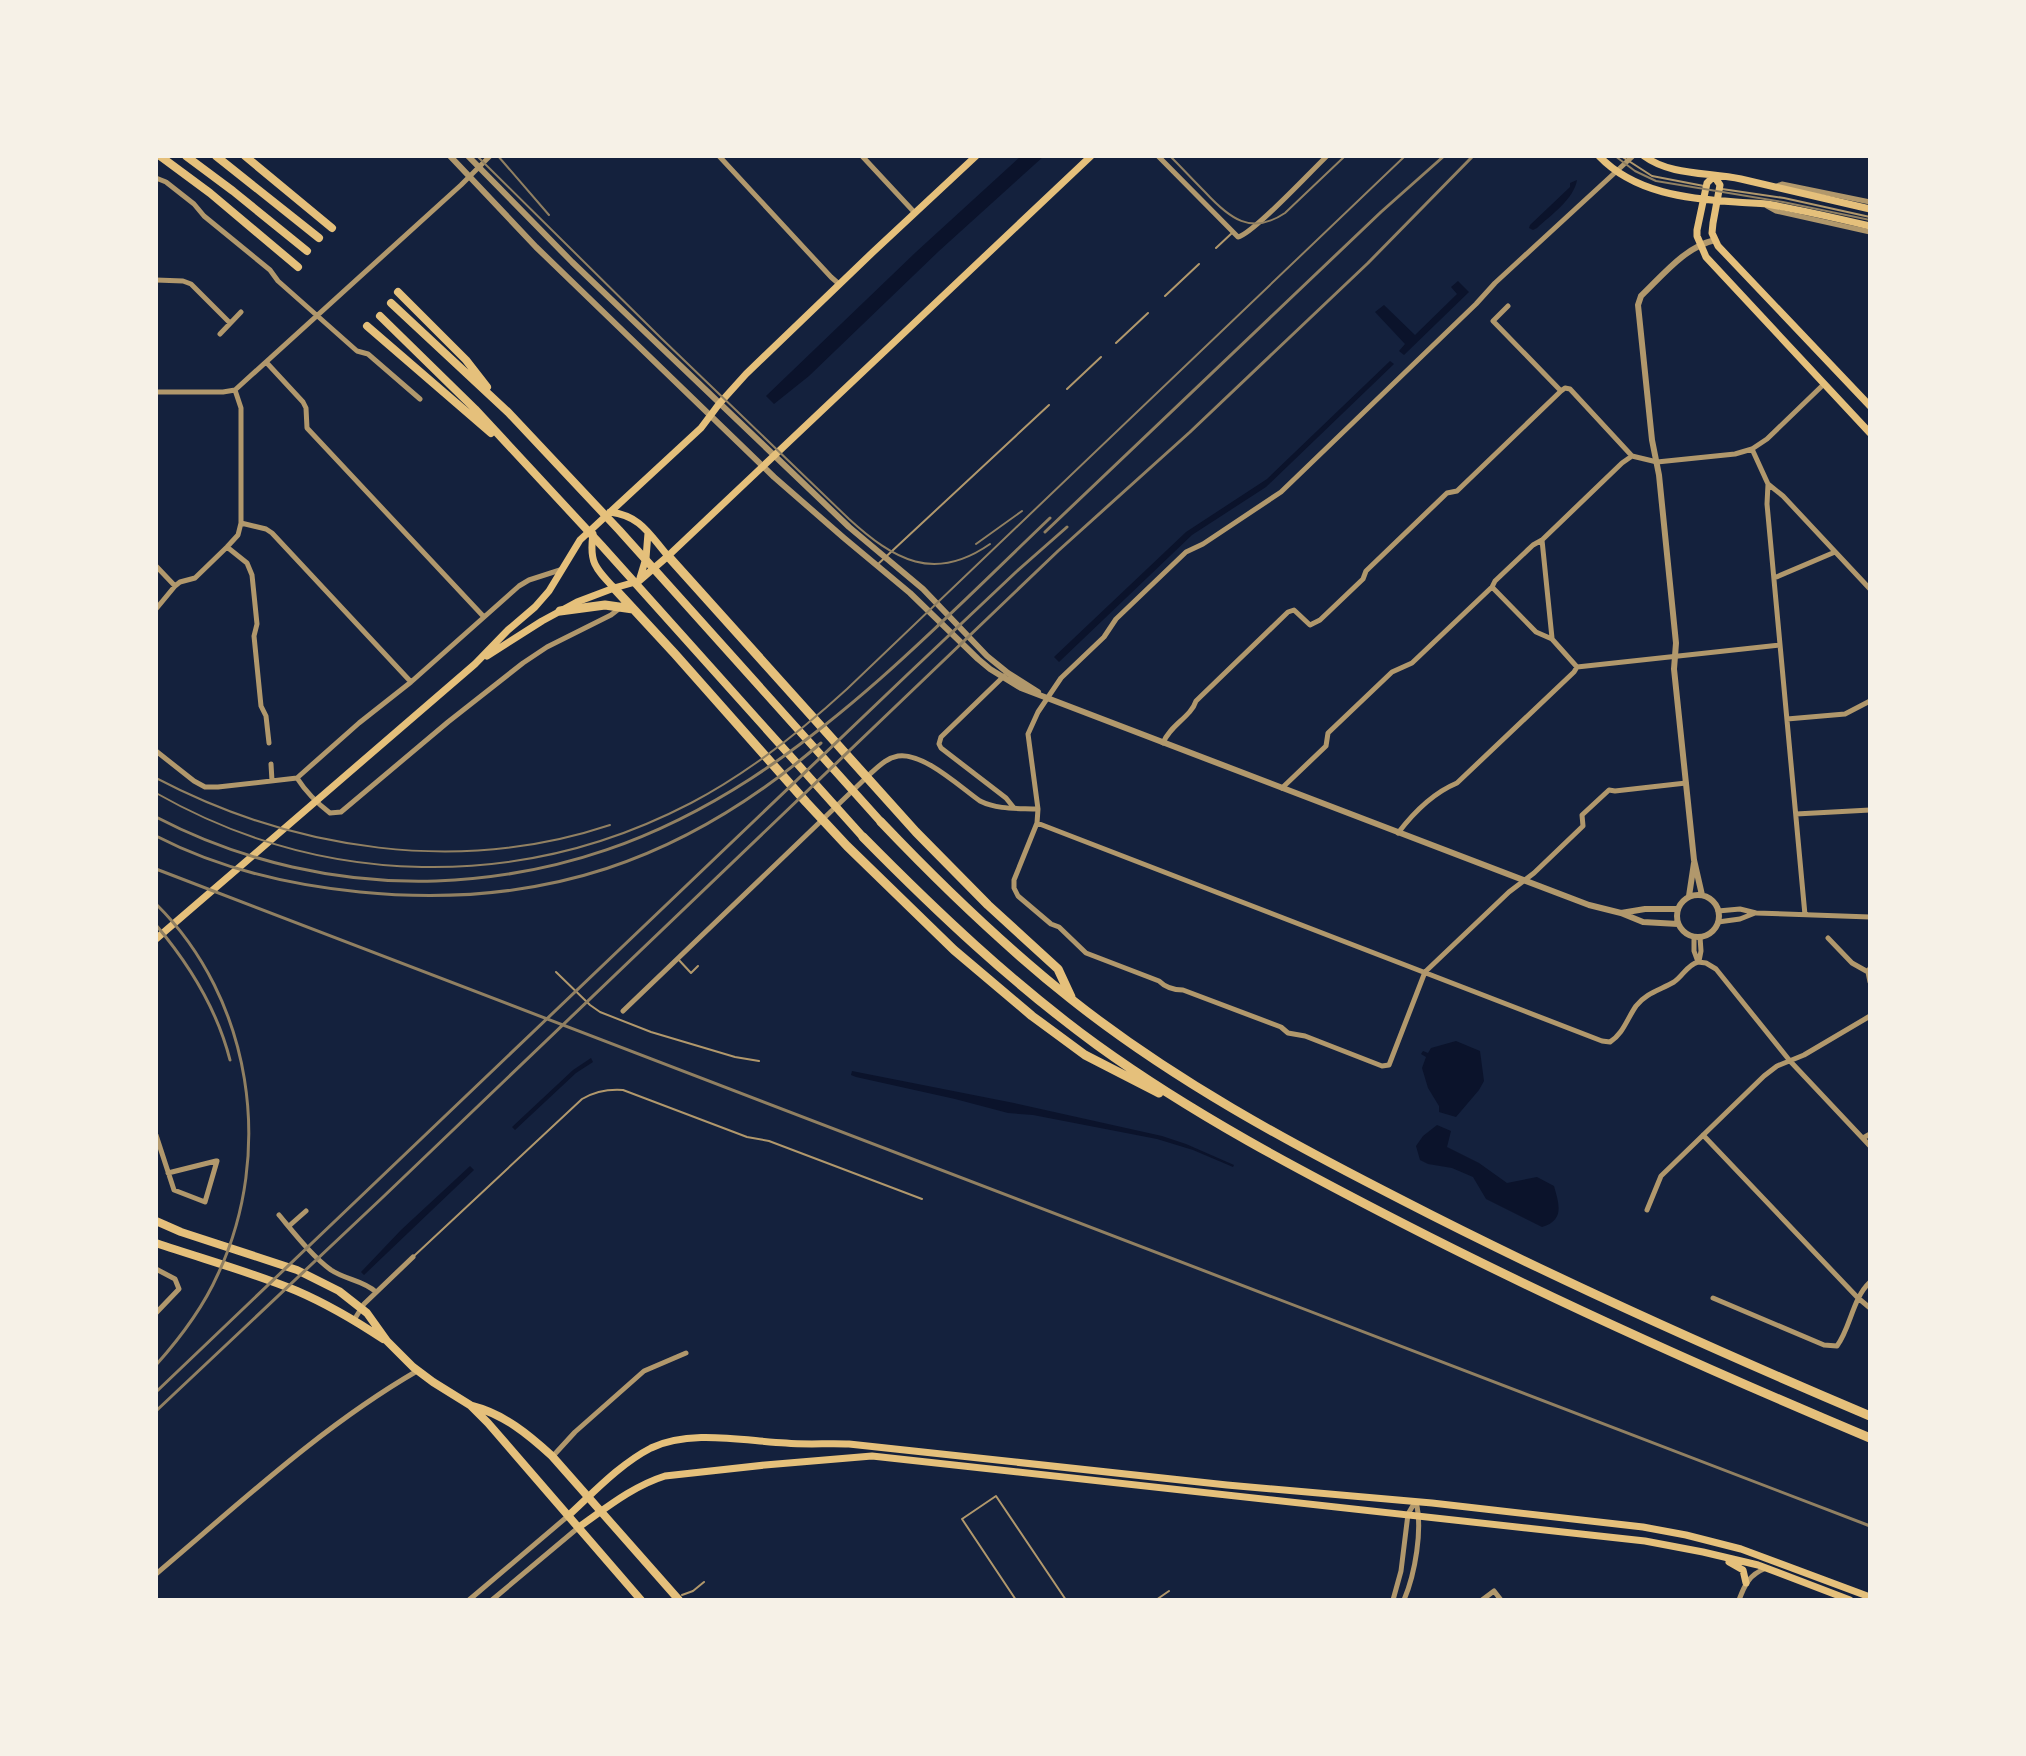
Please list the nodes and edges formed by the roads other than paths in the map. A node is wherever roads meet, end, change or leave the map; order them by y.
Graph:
1 (160, 156) edge
2 (186, 156) edge
3 (216, 156) edge
4 (245, 156) edge
5 (450, 156) edge
6 (468, 156) edge
7 (490, 156) edge
8 (719, 156) edge
9 (862, 156) edge
10 (976, 156) edge
11 (1091, 156) edge
12 (1158, 156) edge
13 (1327, 156) edge
14 (1599, 156) edge
15 (1621, 156) edge
16 (1633, 156) edge
17 (1644, 156) edge
18 (1627, 161) junction
19 (479, 167) junction
20 (1616, 171) junction
21 (1714, 176) junction
22 (469, 177) junction
23 (156, 178) edge
24 (1706, 186) junction
25 (1720, 188) junction
26 (1774, 188) junction
27 (1703, 198) junction
28 (1717, 200) junction
29 (1870, 202) edge
30 (1763, 203) junction
31 (1870, 209) edge
32 (915, 214) junction
33 (1870, 217) edge
34 (1870, 226) edge
35 (332, 228) dead end
36 (1870, 232) edge
37 (1232, 233) junction
38 (319, 238) dead end
39 (1715, 240) junction
40 (1700, 244) junction
41 (1216, 248) dead end
42 (307, 251) dead end
43 (1199, 264) dead end
44 (298, 267) dead end
45 (156, 280) edge
46 (839, 284) junction
47 (398, 292) dead end
48 (1165, 296) dead end
49 (391, 303) dead end
50 (1508, 306) dead end
51 (241, 312) dead end
52 (1148, 313) dead end
53 (317, 315) junction
54 (380, 316) dead end
55 (230, 323) junction
56 (367, 326) dead end
57 (220, 334) dead end
58 (1116, 343) dead end
59 (1101, 357) dead end
60 (266, 362) junction
61 (1824, 384) junction
62 (1067, 389) dead end
63 (235, 390) junction
64 (1561, 391) junction
65 (156, 392) edge
66 (420, 399) dead end
67 (719, 404) junction
68 (1049, 405) dead end
69 (1870, 406) edge
70 (508, 412) junction
71 (710, 416) junction
72 (1870, 433) edge
73 (1752, 449) junction
74 (516, 454) junction
75 (775, 455) junction
76 (1632, 456) junction
77 (1657, 462) junction
78 (762, 466) junction
79 (1768, 484) junction
80 (613, 511) junction
81 (241, 523) junction
82 (595, 526) junction
83 (648, 533) junction
84 (1542, 540) junction
85 (227, 547) junction
86 (1835, 552) junction
87 (886, 558) junction
88 (665, 559) junction
89 (156, 566) edge
90 (876, 566) junction
91 (562, 569) junction
92 (1774, 578) junction
93 (637, 584) junction
94 (175, 586) junction
95 (618, 587) junction
96 (1492, 587) junction
97 (1870, 589) edge
98 (628, 603) junction
99 (156, 609) edge
100 (560, 611) junction
101 (484, 617) junction
102 (1552, 639) junction
103 (1780, 645) junction
104 (1675, 657) junction
105 (475, 664) junction
106 (1577, 667) junction
107 (1005, 675) junction
108 (411, 682) junction
109 (1047, 699) junction
110 (1870, 701) edge
111 (1787, 719) junction
112 (269, 743) dead end
113 (1163, 743) junction
114 (156, 751) edge
115 (271, 764) dead end
116 (297, 778) junction
117 (272, 781) junction
118 (1686, 783) junction
119 (1282, 788) junction
120 (1015, 808) junction
121 (1038, 809) junction
122 (1870, 810) edge
123 (1796, 814) junction
124 (881, 822) joint
125 (1037, 823) junction
126 (1398, 833) junction
127 (863, 837) joint
128 (1694, 860) junction
129 (1524, 881) junction
130 (1702, 895) junction
131 (1689, 896) junction
132 (1677, 909) junction
133 (1718, 911) junction
134 (1621, 913) junction
135 (1756, 913) junction
136 (1805, 915) junction
137 (1870, 917) edge
138 (1718, 922) junction
139 (1678, 924) junction
140 (1697, 937) junction
141 (1828, 938) dead end
142 (156, 939) edge
143 (677, 958) junction
144 (1698, 962) junction
145 (698, 966) dead end
146 (1869, 970) edge
147 (556, 972) dead end
148 (1425, 972) junction
149 (1870, 982) edge
150 (1072, 1000) junction
151 (623, 1011) joint
152 (1870, 1016) edge
153 (615, 1018) junction
154 (759, 1061) dead end
155 (1790, 1061) junction
156 (1205, 1116) junction
157 (1870, 1134) edge
158 (156, 1135) edge
159 (1703, 1135) junction
160 (1863, 1138) junction
161 (1870, 1146) edge
162 (168, 1173) junction
163 (922, 1199) dead end
164 (1647, 1210) dead end
165 (306, 1211) dead end
166 (279, 1215) dead end
167 (156, 1221) edge
168 (289, 1226) junction
169 (156, 1243) edge
170 (413, 1257) joint
171 (156, 1269) edge
172 (1870, 1282) edge
173 (376, 1292) junction
174 (1713, 1298) dead end
175 (1858, 1298) junction
176 (361, 1307) junction
177 (1870, 1308) edge
178 (156, 1313) edge
179 (353, 1320) junction
180 (387, 1341) junction
181 (686, 1353) dead end
182 (417, 1371) junction
183 (470, 1405) junction
184 (1870, 1416) edge
185 (1870, 1438) edge
186 (552, 1456) junction
187 (589, 1497) junction
188 (1416, 1501) junction
189 (602, 1512) junction
190 (1408, 1514) junction
191 (569, 1515) junction
192 (1420, 1516) junction
193 (579, 1527) junction
194 (1721, 1555) junction
195 (1767, 1568) junction
196 (156, 1574) edge
197 (704, 1582) dead end
198 (1746, 1583) junction
199 (1169, 1591) dead end
200 (1870, 1597) edge
201 (678, 1599) edge
202 (469, 1600) edge
203 (492, 1600) edge
204 (641, 1600) edge
205 (1016, 1600) edge
206 (1066, 1600) edge
207 (1156, 1600) edge
208 (1393, 1600) edge
209 (1404, 1600) edge
210 (1482, 1600) edge
211 (1501, 1600) edge
212 (1739, 1600) edge
213 (1850, 1600) edge

1 - 44 main road
2 - 42 main road
3 - 38 main road
4 - 35 main road
5 - 22 street
6 - 19 street
7 - 19 street
8 - 46 street
9 - 32 street
10 - 32 main road
11 - 75 main road
12 - 37 street
13 - 37 street
14 - 20 main road
15 - 18 lane
16 - 18 street
17 - 21 main road
18 - 20 street
18 - 24 lane
19 - 22 street
19 - 67 street
20 - 27 main road
20 - 109 street
21 - 24 main road
21 - 25 main road
21 - 26 main road
22 - 53 street
22 - 71 street
23 - 53 street
24 - 27 main road
25 - 28 main road
25 - 33 lane
26 - 29 street
26 - 31 main road
27 - 28 main road
27 - 40 main road
28 - 30 main road
28 - 39 main road
30 - 34 main road
30 - 36 street
32 - 46 main road
37 - 41 lane
39 - 40 street
39 - 69 main road
40 - 61 main road
40 - 77 street
43 - 48 lane
45 - 55 street
46 - 67 main road
47 - 70 main road
49 - 70 main road
50 - 64 street
51 - 55 street
52 - 58 lane
53 - 60 street
53 - 66 street
54 - 74 main road
55 - 57 street
56 - 74 main road
59 - 62 lane
60 - 63 street
60 - 101 street
61 - 72 main road
61 - 73 street
63 - 65 street
63 - 81 street
64 - 76 street
64 - 113 street
67 - 71 main road
67 - 75 street
68 - 87 lane
70 - 124 main road
71 - 78 street
71 - 80 main road
73 - 77 street
73 - 79 street
74 - 127 main road
75 - 78 main road
75 - 87 street
76 - 77 street
76 - 84 street
77 - 104 street
78 - 88 main road
78 - 90 street
79 - 86 street
79 - 92 street
80 - 82 main road
80 - 83 main road
81 - 85 street
81 - 108 street
82 - 91 main road
82 - 95 main road
83 - 88 main road
83 - 93 main road
84 - 96 street
84 - 102 street
85 - 94 street
85 - 112 street
86 - 92 street
86 - 97 street
87 - 90 lane
87 - 107 street
88 - 93 main road
88 - 150 highway
89 - 94 street
90 - 107 street
91 - 101 street
91 - 105 main road
92 - 103 street
93 - 95 main road
94 - 99 street
95 - 98 highway
95 - 100 main road
96 - 102 street
96 - 119 street
98 - 100 highway
98 - 116 street
98 - 156 highway
100 - 105 main road
101 - 108 street
102 - 106 street
103 - 104 street
103 - 111 street
104 - 106 street
104 - 118 street
105 - 142 main road
106 - 126 street
107 - 109 street
107 - 120 street
108 - 116 street
109 - 113 street
109 - 121 street
110 - 111 street
111 - 123 street
113 - 119 street
114 - 117 street
115 - 117 street
116 - 117 street
118 - 128 street
118 - 129 street
119 - 126 street
120 - 121 street
120 - 143 street
121 - 125 street
122 - 123 street
123 - 136 street
124 - 150 highway
125 - 148 street
125 - 148 street
126 - 129 street
127 - 156 highway
128 - 130 street
128 - 131 street
129 - 134 street
129 - 148 street
130 - 131 street
130 - 133 street
131 - 132 street
132 - 134 street
132 - 139 street
133 - 135 street
133 - 138 street
134 - 139 street
135 - 136 street
135 - 138 street
136 - 137 street
138 - 140 street
139 - 140 street
140 - 144 street
141 - 146 street
143 - 145 lane
143 - 151 street
144 - 148 street
144 - 155 street
146 - 149 street
147 - 153 lane
150 - 184 highway
151 - 153 lane
152 - 155 street
153 - 154 lane
155 - 159 street
155 - 160 street
156 - 185 highway
157 - 160 street
158 - 162 street
159 - 164 street
159 - 175 street
160 - 161 street
162 - 162 street
163 - 170 lane
165 - 168 street
166 - 168 street
167 - 176 main road
168 - 173 street
169 - 179 main road
170 - 173 street
171 - 178 street
172 - 175 street
173 - 176 street
174 - 175 street
175 - 177 street
176 - 179 street
176 - 180 main road
179 - 180 main road
180 - 182 main road
181 - 186 street
182 - 183 main road
182 - 196 street
183 - 186 main road
183 - 191 main road
186 - 187 main road
187 - 188 main road
187 - 189 main road
187 - 191 main road
188 - 190 street
188 - 192 street
188 - 200 main road
189 - 190 main road
189 - 193 main road
189 - 201 main road
190 - 192 main road
190 - 208 street
191 - 193 main road
191 - 202 street
192 - 194 main road
192 - 209 street
193 - 203 street
193 - 204 main road
194 - 195 main road
194 - 198 main road
195 - 198 street
195 - 213 main road
197 - 201 lane
198 - 212 street
199 - 207 lane
205 - 206 lane
210 - 211 street

